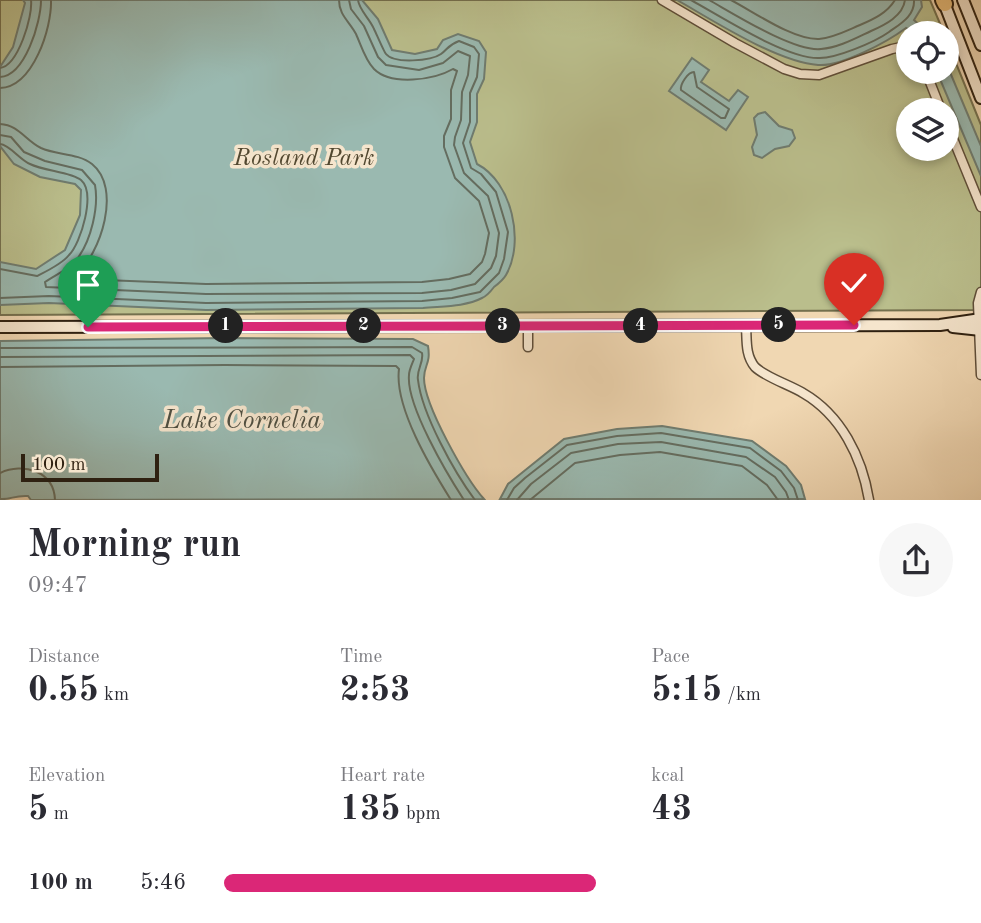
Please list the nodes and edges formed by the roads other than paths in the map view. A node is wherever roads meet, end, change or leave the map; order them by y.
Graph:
1 (662, 0) edge
2 (963, 0) edge
3 (944, 1) edge
4 (981, 45) edge
5 (896, 48) edge
6 (981, 98) edge
7 (959, 153) edge
8 (981, 207) edge
9 (981, 292) edge
10 (980, 324) edge
11 (528, 326) junction
12 (746, 326) junction
13 (0, 327) edge
14 (528, 347) dead end
15 (981, 375) edge
16 (869, 499) edge

1 - 5 street
2 - 4 street
3 - 6 street
7 - 8 street
9 - 10 street
10 - 12 street
10 - 15 street
11 - 12 street
11 - 13 street
11 - 14 street
12 - 16 street

